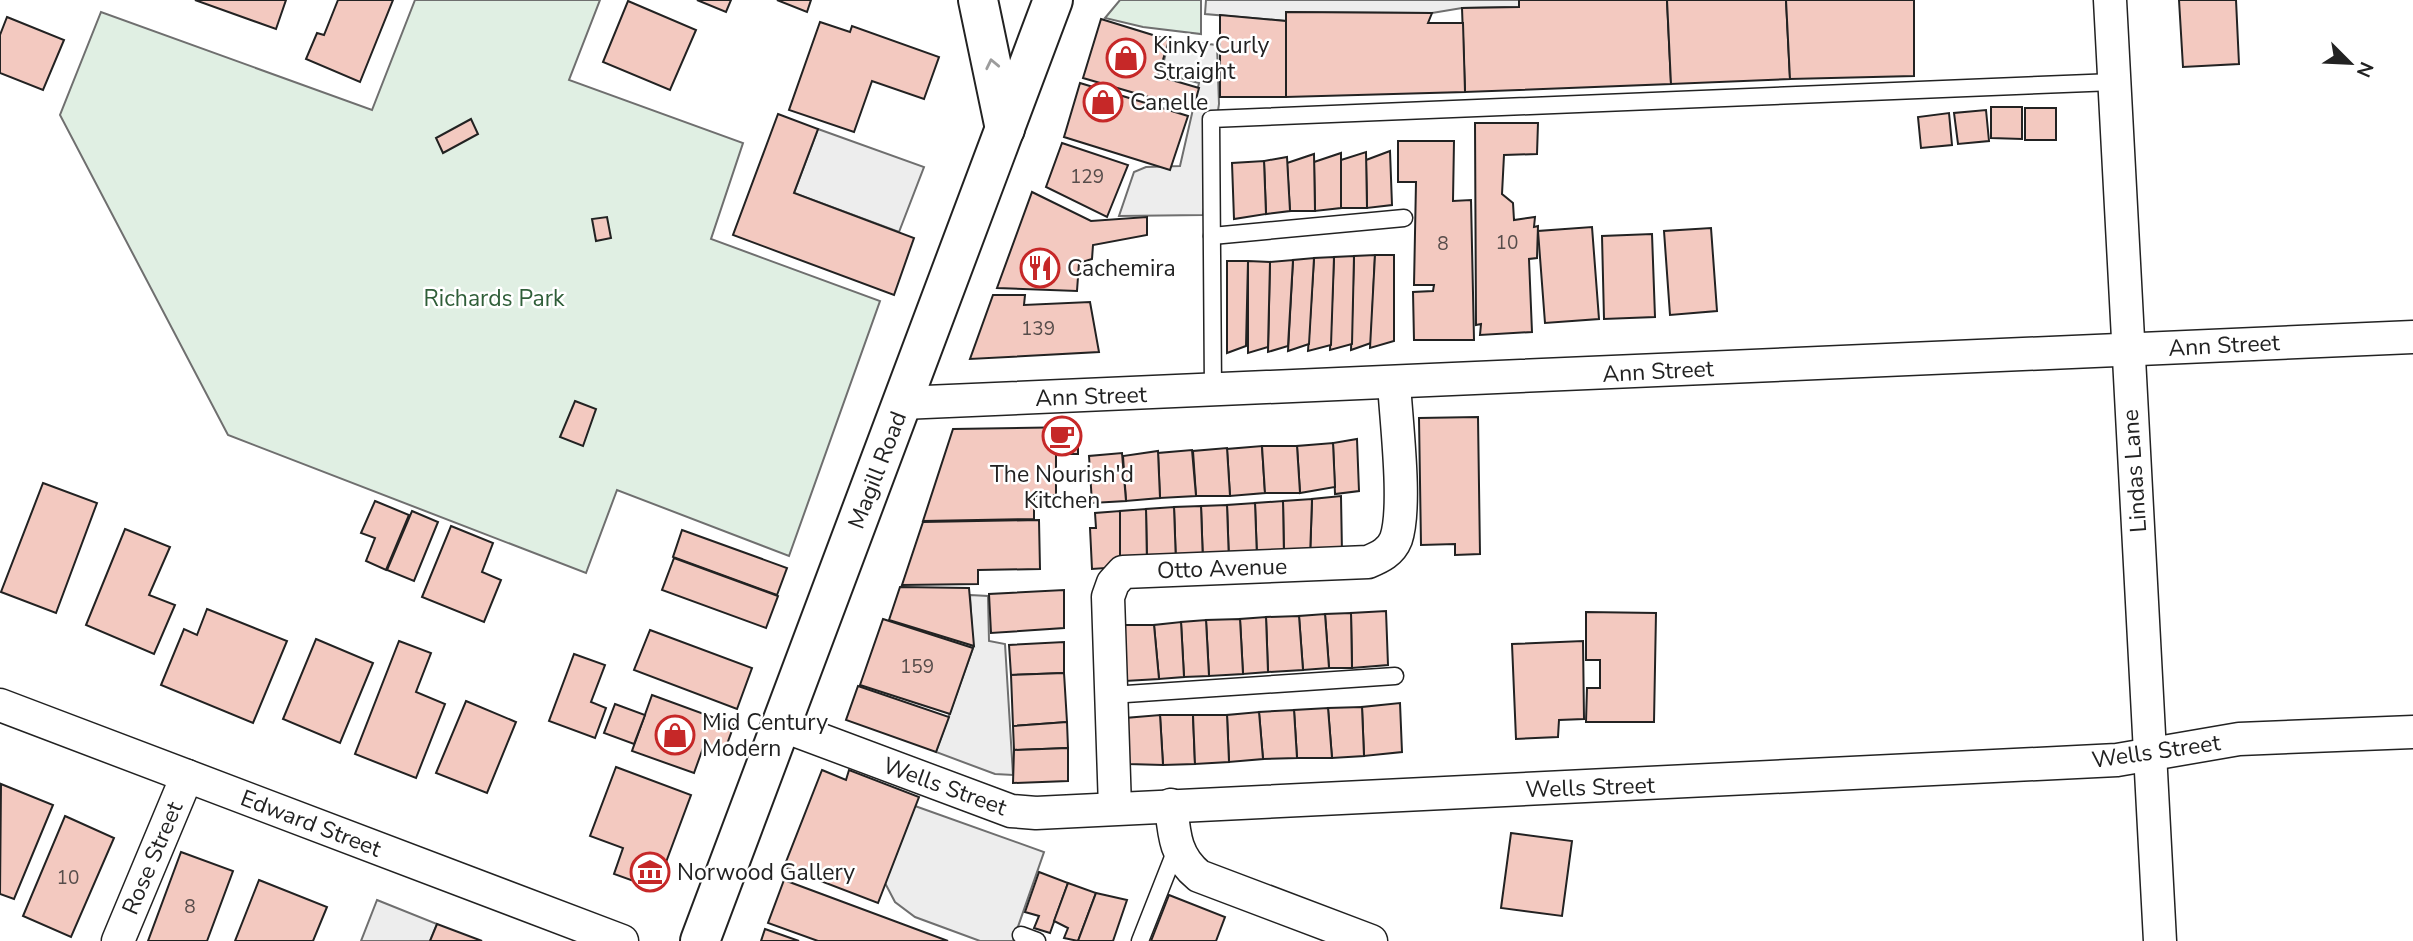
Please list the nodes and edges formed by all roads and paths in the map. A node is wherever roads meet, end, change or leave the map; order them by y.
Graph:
1 (978, 0) edge
2 (1054, 0) edge
3 (2110, 0) edge
4 (2114, 82) junction
5 (1005, 129) junction
6 (1404, 218) dead end
7 (1212, 236) junction
8 (2413, 337) edge
9 (2127, 349) junction
10 (1394, 383) junction
11 (1213, 390) junction
12 (902, 403) junction
13 (1395, 677) dead end
14 (1111, 695) junction
15 (0, 705) edge
16 (782, 726) junction
17 (2413, 732) edge
18 (2152, 754) junction
19 (187, 776) junction
20 (1171, 805) junction
21 (1115, 808) junction
22 (1177, 847) junction
23 (1021, 935) dead end
24 (118, 941) edge
25 (622, 941) edge
26 (700, 941) edge
27 (1037, 941) edge
28 (1140, 941) edge
29 (1371, 941) edge
30 (2160, 941) edge

5 -> 1 main road
2 - 5 main road, Magill Road
3 - 4 street, Lindas Lane
4 - 7 lane
4 - 9 street, Lindas Lane
5 - 12 main road, Magill Road
6 - 7 lane
7 - 11 lane
8 - 9 street, Ann Street
9 - 10 street, Ann Street
9 - 18 street, Lindas Lane
10 - 11 street, Ann Street
10 - 14 street, Otto Avenue
11 - 12 street, Ann Street
12 - 16 main road, Magill Road
13 - 14 lane
14 - 21 street, Otto Avenue
15 - 19 street, Edward Street
16 - 21 street, Wells Street
16 - 26 main road, Magill Road
17 - 18 street, Wells Street
18 - 20 street, Wells Street
18 - 30 street, Lindas Lane
19 - 24 street, Rose Street
19 - 25 street, Edward Street
20 - 21 street, Wells Street
20 - 22 street
22 - 28 lane
22 - 29 street
23 - 27 lane

